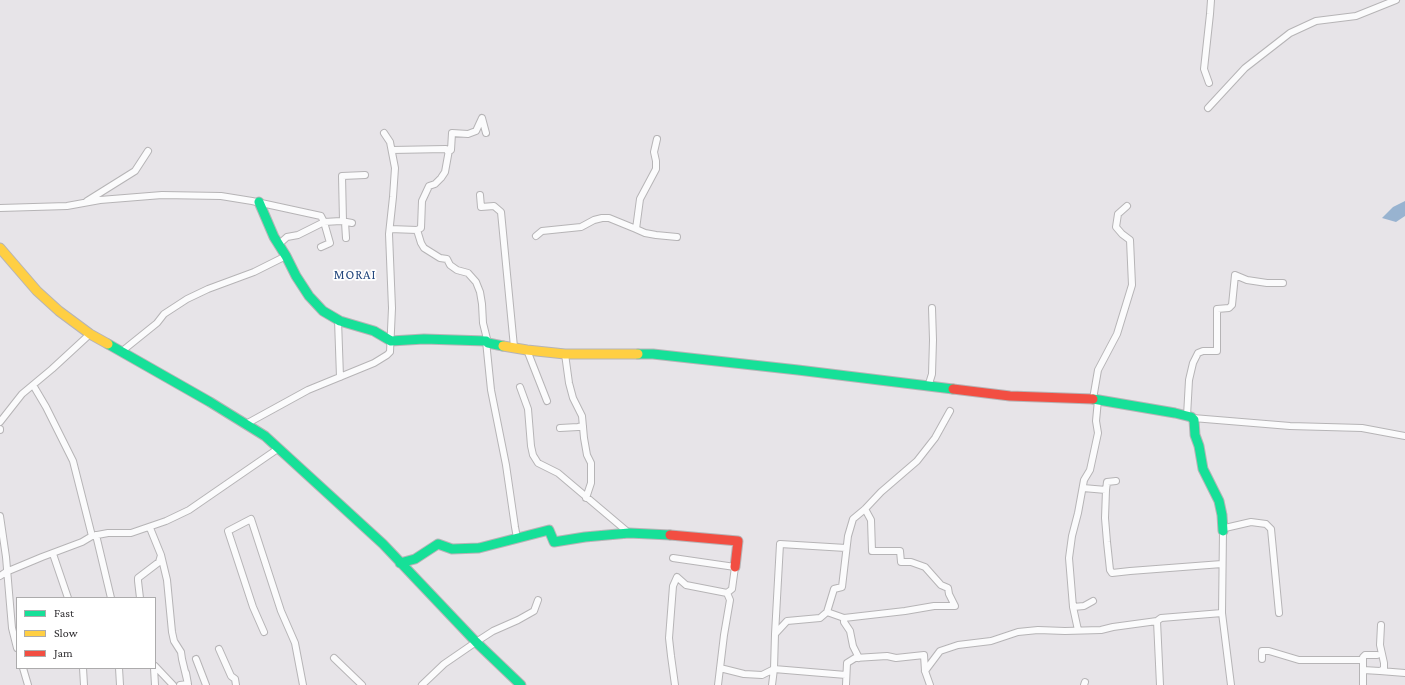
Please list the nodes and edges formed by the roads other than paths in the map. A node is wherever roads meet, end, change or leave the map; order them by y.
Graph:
1 (1211, 0) edge
2 (1396, 0) edge
3 (1209, 83) dead end
4 (1208, 108) dead end
5 (384, 133) dead end
6 (486, 133) dead end
7 (657, 138) dead end
8 (392, 150) junction
9 (449, 150) junction
10 (148, 151) dead end
11 (365, 175) dead end
12 (480, 195) dead end
13 (259, 202) junction
14 (83, 203) junction
15 (1127, 206) dead end
16 (0, 208) edge
17 (324, 222) junction
18 (347, 222) junction
19 (390, 229) junction
20 (636, 229) junction
21 (417, 230) junction
22 (536, 236) dead end
23 (677, 236) dead end
24 (346, 238) dead end
25 (278, 245) junction
26 (321, 247) dead end
27 (0, 248) edge
28 (286, 256) junction
29 (1283, 283) dead end
30 (932, 308) dead end
31 (338, 320) junction
32 (90, 334) junction
33 (391, 341) junction
34 (487, 342) junction
35 (514, 347) junction
36 (527, 350) junction
37 (121, 352) junction
38 (565, 354) junction
39 (340, 377) junction
40 (33, 385) junction
41 (520, 387) dead end
42 (928, 387) junction
43 (1095, 400) junction
44 (547, 401) dead end
45 (950, 411) dead end
46 (1190, 417) junction
47 (0, 422) edge
48 (246, 424) junction
49 (583, 426) junction
50 (560, 428) dead end
51 (1405, 436) edge
52 (279, 448) junction
53 (1116, 481) dead end
54 (1083, 488) junction
55 (1106, 490) junction
56 (586, 498) junction
57 (865, 509) junction
58 (0, 516) edge
59 (150, 528) junction
60 (1223, 531) junction
61 (629, 533) junction
62 (94, 536) junction
63 (517, 538) junction
64 (846, 548) junction
65 (52, 554) junction
66 (161, 555) junction
67 (673, 558) dead end
68 (400, 563) junction
69 (1222, 564) junction
70 (735, 567) junction
71 (6, 572) junction
72 (0, 576) edge
73 (727, 593) junction
74 (68, 597) edge
75 (112, 597) edge
76 (140, 597) edge
77 (538, 600) dead end
78 (1093, 601) dead end
79 (1074, 607) junction
80 (827, 612) junction
81 (1222, 613) junction
82 (1279, 613) dead end
83 (844, 618) junction
84 (1157, 621) junction
85 (1381, 625) dead end
86 (1078, 630) junction
87 (264, 632) dead end
88 (775, 634) junction
89 (476, 642) junction
90 (16, 644) edge
91 (220, 649) dead end
92 (1377, 655) dead end
93 (334, 658) dead end
94 (859, 658) junction
95 (196, 659) dead end
96 (1262, 659) dead end
97 (1363, 660) junction
98 (720, 668) junction
99 (23, 669) edge
100 (82, 669) edge
101 (119, 669) edge
102 (154, 669) edge
103 (156, 669) edge
104 (774, 669) junction
105 (1363, 670) junction
106 (925, 671) junction
107 (1380, 671) junction
108 (1405, 673) edge
109 (846, 675) junction
110 (188, 684) edge
111 (28, 685) edge
112 (84, 685) edge
113 (120, 685) edge
114 (155, 685) edge
115 (173, 685) edge
116 (180, 685) edge
117 (206, 685) edge
118 (236, 685) edge
119 (303, 685) edge
120 (362, 685) edge
121 (422, 685) edge
122 (521, 685) edge
123 (676, 685) edge
124 (718, 685) edge
125 (772, 685) edge
126 (846, 685) edge
127 (930, 685) edge
128 (1160, 685) edge
129 (1231, 685) edge
130 (1363, 685) edge

1 - 3 street
2 - 4 street
5 - 8 street
6 - 9 street
7 - 20 street
8 - 9 street
8 - 19 street
9 - 21 street
10 - 14 street
11 - 18 street
12 - 35 street
13 - 14 street
13 - 17 street
13 - 25 main road
14 - 16 street
15 - 43 street
17 - 18 street
17 - 25 street
17 - 26 street
18 - 24 street
19 - 21 street
19 - 33 street
20 - 22 street
20 - 23 street
21 - 34 street
25 - 28 main road
27 - 32 main road
28 - 31 main road
28 - 37 street
29 - 46 street
30 - 42 street
31 - 33 main road
31 - 39 street
32 - 37 main road
32 - 40 street
33 - 34 main road
33 - 39 street
34 - 35 main road
34 - 63 street
35 - 36 main road
36 - 38 main road
36 - 44 street
37 - 48 main road
38 - 42 main road
38 - 49 street
39 - 48 street
40 - 47 street
40 - 62 street
41 - 56 street
42 - 43 main road
43 - 46 main road
43 - 54 street
45 - 57 street
46 - 51 street
46 - 60 main road
48 - 52 main road
49 - 50 street
49 - 56 street
52 - 59 street
52 - 68 main road
53 - 55 street
54 - 55 street
54 - 79 street
55 - 69 street
56 - 61 street
57 - 64 street
57 - 83 street
58 - 71 street
59 - 62 street
59 - 66 street
60 - 69 street
60 - 82 street
61 - 63 main road
61 - 70 main road
62 - 65 street
62 - 75 street
63 - 68 main road
64 - 80 street
64 - 88 street
65 - 71 street
65 - 74 street
66 - 76 street
66 - 110 street
67 - 70 street
68 - 89 main road
69 - 81 street
70 - 73 street
71 - 72 street
71 - 90 street
73 - 98 street
73 - 123 street
77 - 89 street
78 - 79 street
79 - 86 street
80 - 83 street
80 - 88 street
81 - 84 street
81 - 129 street
83 - 94 street
84 - 86 street
84 - 128 street
85 - 107 street
86 - 106 street
87 - 119 street
88 - 104 street
89 - 121 street
89 - 122 main road
91 - 118 street
92 - 97 street
93 - 120 street
94 - 106 street
94 - 109 street
95 - 117 street
96 - 97 street
97 - 105 street
98 - 104 street
98 - 124 street
99 - 111 street
100 - 112 street
101 - 113 street
102 - 114 street
103 - 115 street
104 - 109 street
104 - 125 street
105 - 107 street
105 - 130 street
106 - 127 street
107 - 108 street
109 - 126 street
110 - 116 street

